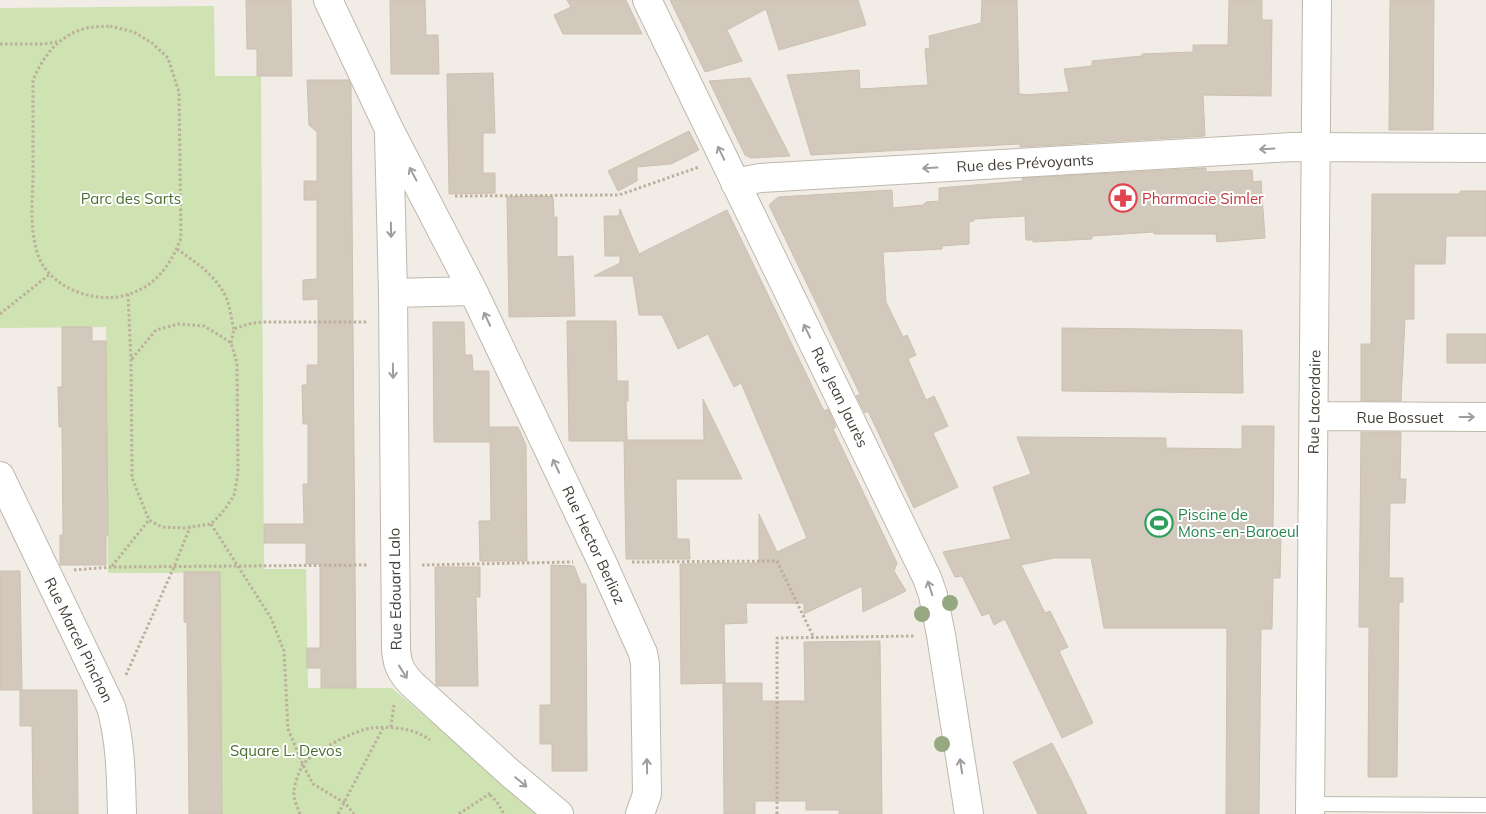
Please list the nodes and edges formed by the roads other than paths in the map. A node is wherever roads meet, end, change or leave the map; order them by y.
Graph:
1 (328, 0) edge
2 (647, 0) edge
3 (1317, 0) edge
4 (389, 128) junction
5 (1316, 147) junction
6 (1486, 148) edge
7 (729, 171) junction
8 (473, 291) junction
9 (393, 292) junction
10 (392, 322) joint
11 (1314, 416) junction
12 (1486, 418) edge
13 (0, 476) edge
14 (1486, 805) edge
15 (1310, 809) edge
16 (122, 814) edge
17 (559, 814) edge
18 (640, 814) edge
19 (969, 814) edge

1 - 4 street, Rue Hector Berlioz
7 -> 2 street, Rue Jean Jaurès
3 - 5 street, Rue Lacordaire
8 -> 4 street, Rue Hector Berlioz
4 -> 9 street, Rue Hector Berlioz
5 - 6 street, Rue des Prévoyants
5 -> 7 street, Rue des Prévoyants
5 - 11 street, Rue Lacordaire
19 -> 7 street, Rue Jean Jaurès
8 - 9 street
18 -> 8 street, Rue Hector Berlioz
9 - 10 street, Rue Hector Berlioz
10 -> 17 street, Rue Edouard Lalo
11 -> 12 street, Rue Bossuet
11 - 15 street, Rue Lacordaire
13 - 16 street, Rue Marcel Pinchon
14 - 15 lane, Rue Lacordaire

